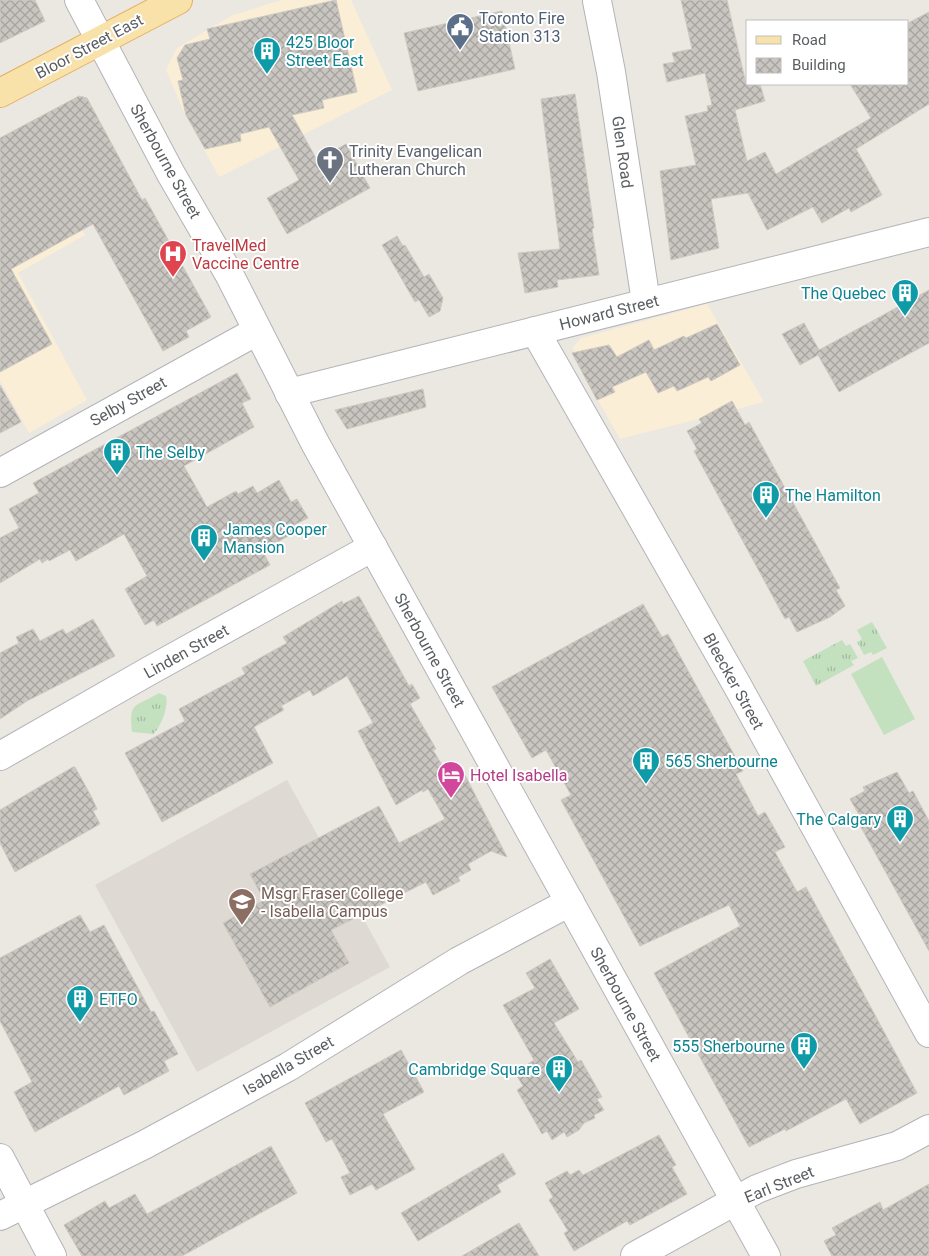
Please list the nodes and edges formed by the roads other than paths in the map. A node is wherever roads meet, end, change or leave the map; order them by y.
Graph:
1 (79, 0) edge
2 (178, 0) edge
3 (597, 1) edge
4 (100, 40) junction
5 (0, 92) edge
6 (929, 232) edge
7 (646, 302) junction
8 (257, 331) junction
9 (535, 331) junction
10 (289, 393) junction
11 (0, 473) edge
12 (373, 547) junction
13 (0, 756) edge
14 (570, 902) junction
15 (929, 1033) edge
16 (929, 1129) edge
17 (0, 1158) edge
18 (735, 1202) junction
19 (25, 1203) junction
20 (0, 1216) edge
21 (52, 1256) edge
22 (635, 1256) edge
23 (766, 1256) edge

1 - 4 street, Sherbourne Street
2 - 4 main road, Bloor Street East
3 - 7 street, Glen Road
4 - 5 main road, Bloor Street East
4 - 8 street, Sherbourne Street
6 - 7 street, Howard Street
7 - 9 street, Howard Street
8 - 10 street, Sherbourne Street
8 - 11 street, Selby Street
9 - 10 street, Howard Street
9 - 15 street, Bleecker Street
10 - 12 street, Sherbourne Street
12 - 13 street, Linden Street
12 - 14 street, Sherbourne Street
14 - 18 street, Sherbourne Street
14 - 19 street, Isabella Street
16 - 18 street, Earl Street
17 - 19 street
18 - 22 street, Earl Street
18 - 23 street, Sherbourne Street
19 - 20 street, Isabella Street
19 - 21 street

